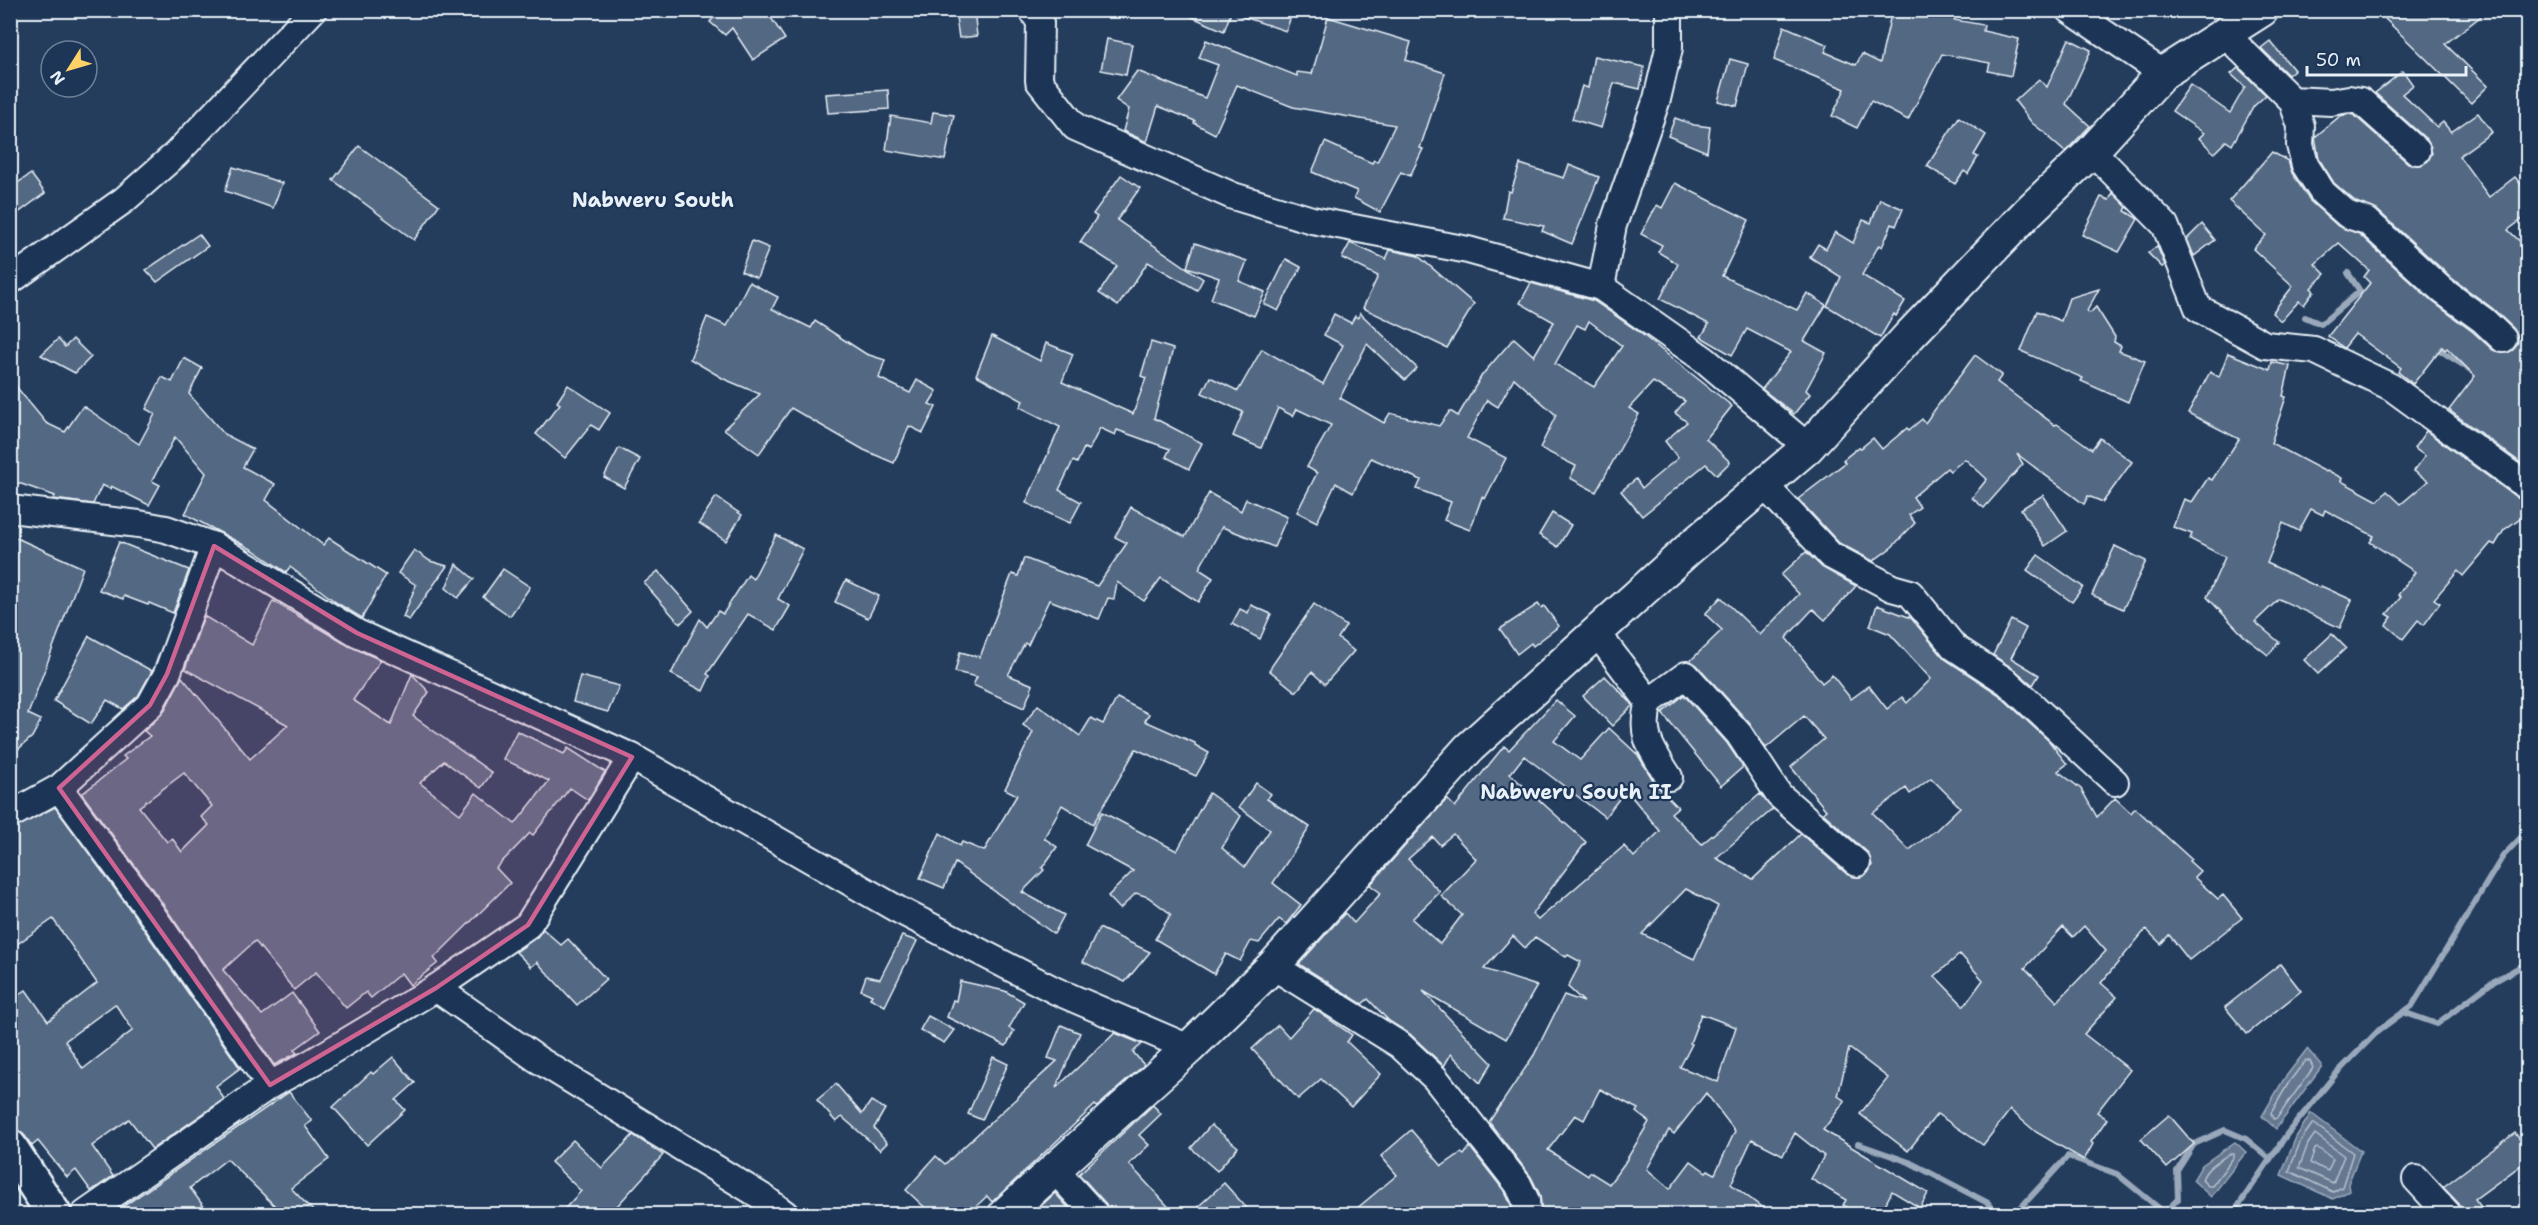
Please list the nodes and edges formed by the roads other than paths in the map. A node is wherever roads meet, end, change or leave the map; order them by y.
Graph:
1 (313, 10) edge
2 (1032, 10) edge
3 (1669, 10) edge
4 (2070, 10) edge
5 (2262, 10) edge
6 (2225, 34) junction
7 (2163, 73) junction
8 (2292, 100) junction
9 (2092, 151) junction
10 (2417, 151) dead end
11 (10, 281) edge
12 (1601, 287) junction
13 (2503, 339) dead end
14 (1808, 447) junction
15 (1764, 486) junction
16 (2528, 487) edge
17 (10, 509) edge
18 (214, 546) junction
19 (1596, 632) junction
20 (1649, 702) junction
21 (632, 757) junction
22 (1670, 777) dead end
23 (2115, 782) dead end
24 (59, 788) junction
25 (10, 815) edge
26 (1857, 863) dead end
27 (1272, 966) junction
28 (436, 988) junction
29 (1189, 1048) junction
30 (270, 1085) junction
31 (10, 1147) edge
32 (1054, 1169) junction
33 (2416, 1179) dead end
34 (54, 1215) edge
35 (85, 1215) edge
36 (785, 1215) edge
37 (1005, 1215) edge
38 (1095, 1215) edge
39 (1527, 1215) edge
40 (2448, 1215) edge

1 - 11 street
2 - 12 street
3 - 12 street
4 - 7 street
5 - 6 street
6 - 7 street
6 - 8 street
7 - 9 street
8 - 10 street
8 - 13 street
9 - 14 street
9 - 16 street
12 - 14 street
14 - 15 street
15 - 19 street
15 - 23 street
17 - 18 street
18 - 21 street
18 - 24 street
19 - 20 street
19 - 27 street
20 - 22 street
20 - 26 street
21 - 28 street
21 - 29 street
24 - 25 street
24 - 30 street
27 - 29 street
27 - 39 street
28 - 30 street
28 - 36 street
29 - 32 street
30 - 35 street
31 - 34 main road
32 - 37 street
32 - 38 street
33 - 40 street

